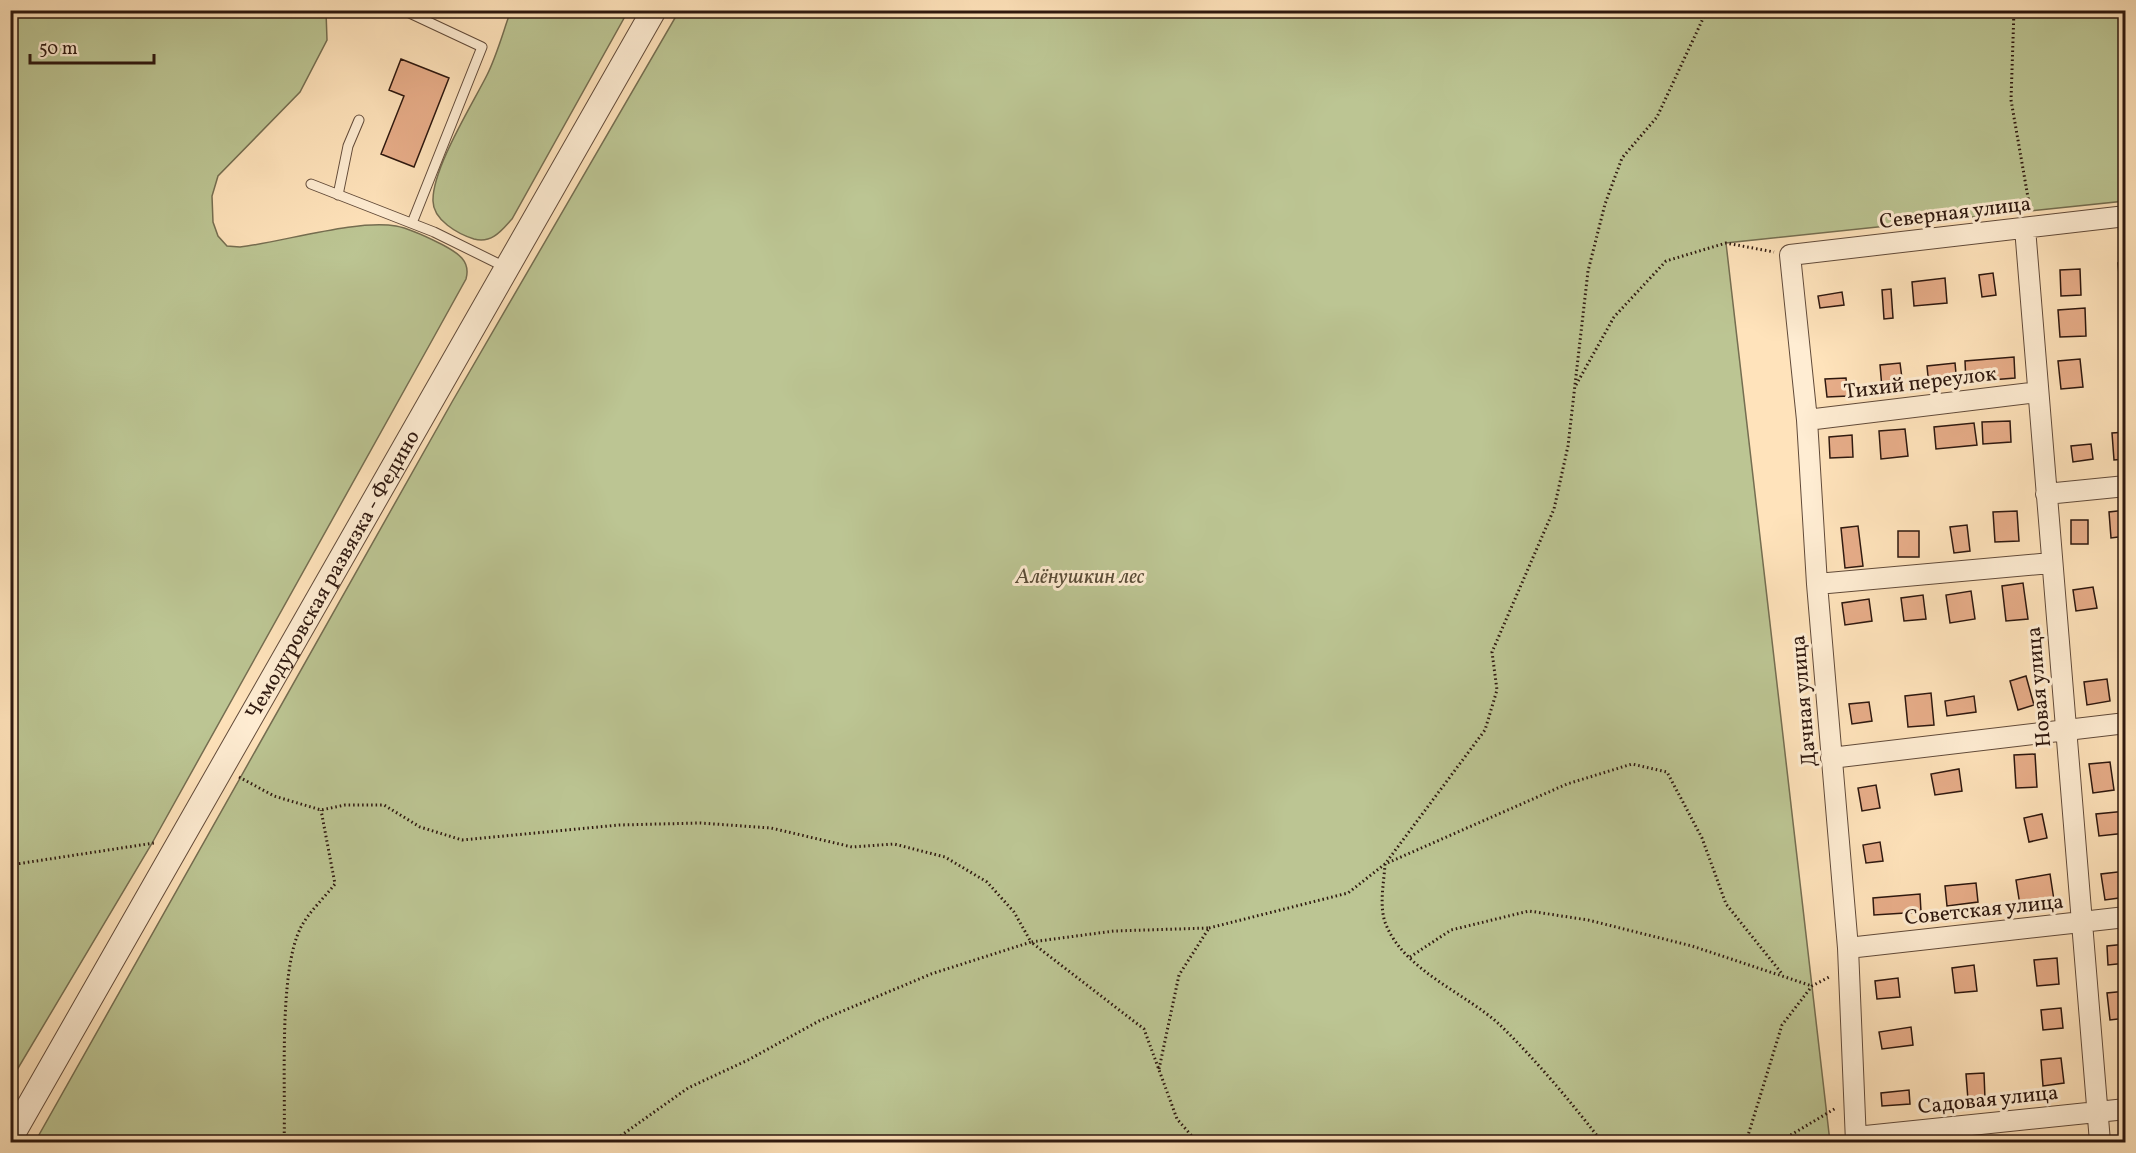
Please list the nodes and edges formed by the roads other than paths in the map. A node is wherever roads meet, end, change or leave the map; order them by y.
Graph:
1 (403, 10) edge
2 (654, 10) edge
3 (358, 120) dead end
4 (311, 184) dead end
5 (338, 195) junction
6 (2126, 216) edge
7 (412, 223) junction
8 (2025, 228) junction
9 (1790, 255) joint
10 (507, 268) junction
11 (2038, 392) junction
12 (1807, 420) junction
13 (2126, 486) edge
14 (2046, 494) junction
15 (2051, 563) junction
16 (1817, 584) junction
17 (2126, 723) edge
18 (2066, 730) junction
19 (1831, 758) junction
20 (2126, 917) edge
21 (2082, 922) junction
22 (1848, 957) junction
23 (2126, 1109) edge
24 (2097, 1112) junction
25 (10, 1139) edge
26 (1856, 1140) edge
27 (2100, 1143) edge

1 - 7 lane
2 - 10 street, Чемодуровская развязка - Федино
3 - 5 lane
4 - 5 lane
5 - 7 lane
6 - 8 street, Северная улица
7 - 10 lane
8 - 9 street, Северная улица
8 - 11 street, Новая улица
9 - 12 street, Дачная улица
10 - 25 street, Чемодуровская развязка - Федино
11 - 12 street, Тихий переулок
11 - 14 street, Новая улица
12 - 16 street, Дачная улица
13 - 14 street
14 - 15 street, Новая улица
15 - 16 street
15 - 18 street, Новая улица
16 - 19 street, Дачная улица
17 - 18 street
18 - 19 street
18 - 21 street, Новая улица
19 - 22 street, Дачная улица
20 - 21 street, Советская улица
21 - 22 street, Советская улица
21 - 24 street, Новая улица
22 - 26 street, Дачная улица
23 - 24 street, Садовая улица
24 - 26 street, Садовая улица
24 - 27 street, Новая улица

